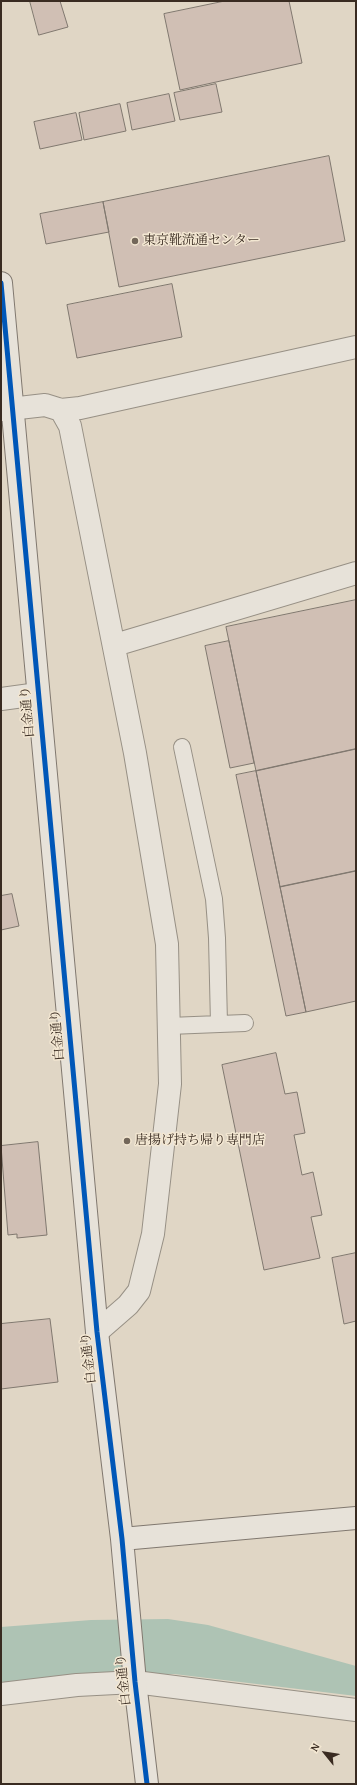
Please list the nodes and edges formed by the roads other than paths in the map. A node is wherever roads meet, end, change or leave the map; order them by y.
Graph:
1 (1, 283) edge
2 (356, 347) edge
3 (7, 409) edge
4 (61, 410) junction
5 (356, 573) edge
6 (115, 645) junction
7 (38, 694) junction
8 (1, 699) edge
9 (182, 747) dead end
10 (245, 1023) dead end
11 (219, 1024) junction
12 (169, 1026) junction
13 (96, 1332) junction
14 (356, 1518) edge
15 (122, 1539) junction
16 (135, 1682) junction
17 (1, 1694) edge
18 (356, 1710) edge
19 (147, 1784) edge

1 - 3 street, 白金通り
2 - 4 street
3 - 4 street
3 - 7 street, 白金通り
4 - 6 street
5 - 6 street
6 - 12 street
7 - 8 street
7 - 13 street, 白金通り
9 - 11 lane
10 - 11 lane
11 - 12 lane
12 - 13 street
13 - 15 street, 白金通り
14 - 15 street
15 - 16 street, 白金通り
16 - 17 street
16 - 18 street
16 - 19 street, 白金通り

